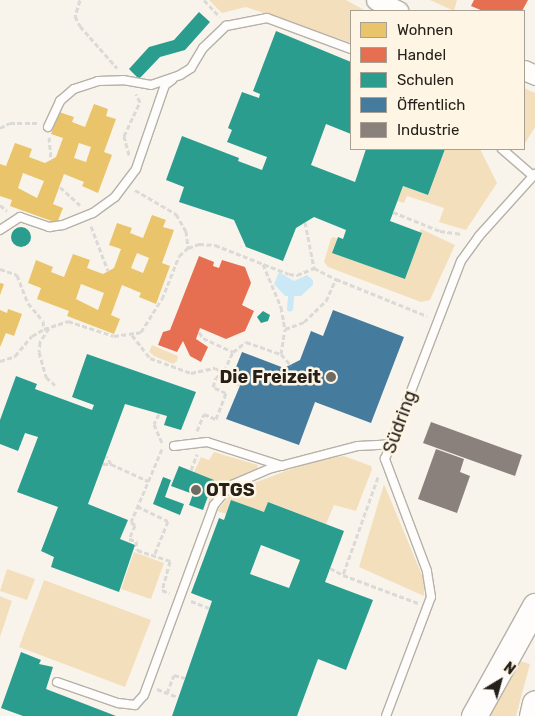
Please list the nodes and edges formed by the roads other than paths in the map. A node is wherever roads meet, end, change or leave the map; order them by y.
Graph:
1 (376, 0) edge
2 (397, 10) edge
3 (350, 49) edge
4 (180, 75) junction
5 (48, 127) road end
6 (503, 150) edge
7 (534, 175) edge
8 (0, 230) edge
9 (392, 444) junction
10 (174, 446) road end
11 (282, 466) junction
12 (535, 606) edge
13 (56, 682) dead end
14 (535, 703) edge
15 (386, 716) edge
16 (474, 716) edge
17 (532, 716) edge

1 - 2 street
3 - 4 lane
4 - 5 lane
4 - 8 lane
6 - 7 lane, Südring
7 - 9 lane, Südring
9 - 11 lane
9 - 15 lane, Südring
10 - 11 lane
11 - 13 lane
12 - 16 highway
14 - 17 highway

